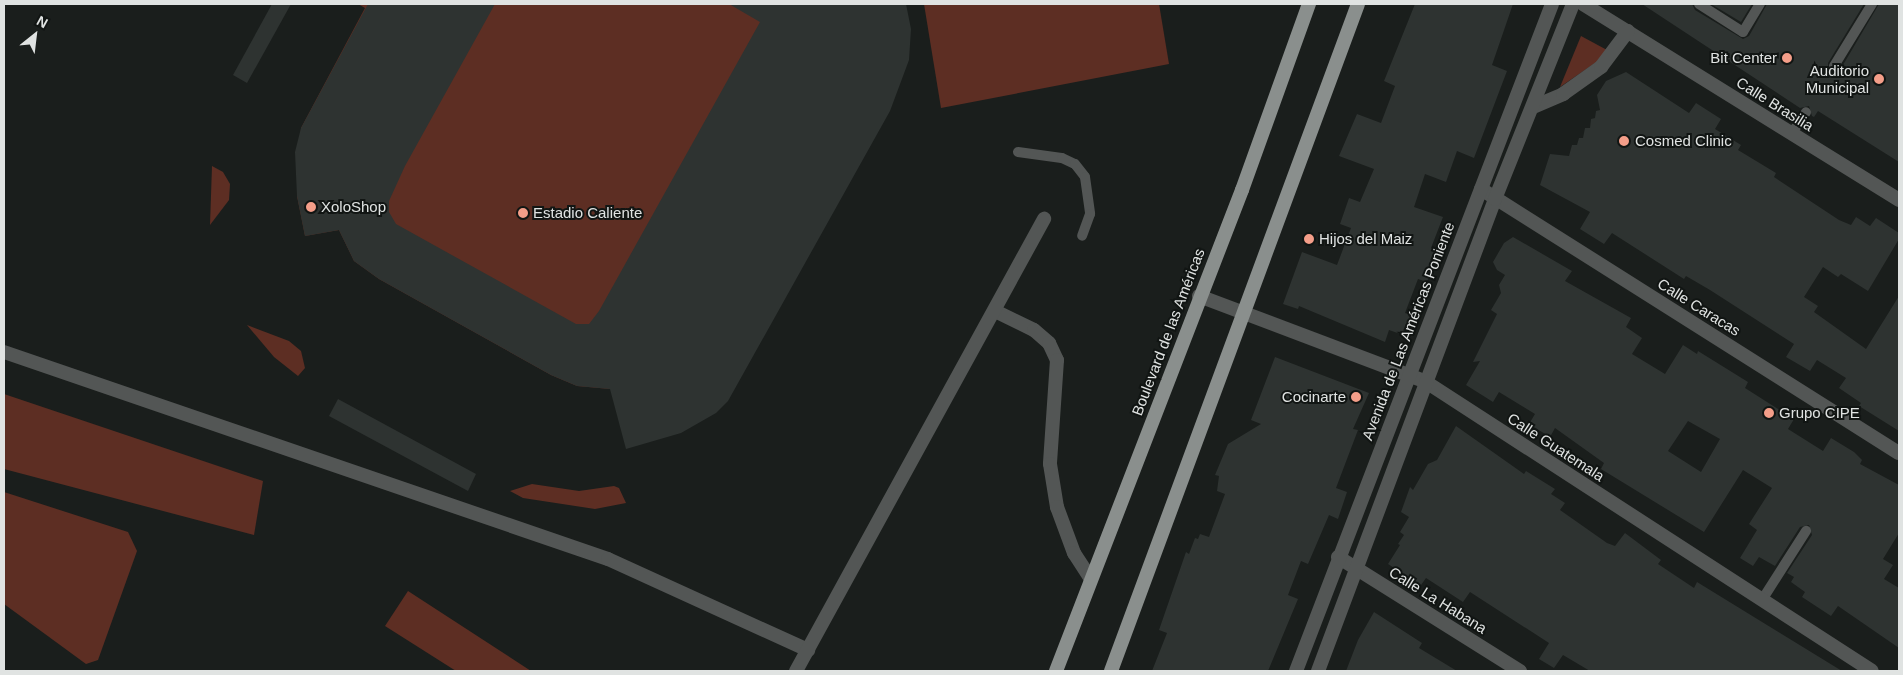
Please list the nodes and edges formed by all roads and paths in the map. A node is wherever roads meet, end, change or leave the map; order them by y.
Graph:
1 (1298, 4) edge
2 (1309, 4) edge
3 (1552, 4) edge
4 (1573, 4) edge
5 (1583, 4) edge
6 (1699, 4) edge
7 (1760, 4) edge
8 (1872, 4) edge
9 (1358, 8) edge
10 (1628, 31) junction
11 (1834, 66) dead end
12 (1286, 71) junction
13 (1533, 107) junction
14 (1806, 112) dead end
15 (1792, 134) junction
16 (1018, 152) dead end
17 (1481, 189) junction
18 (1495, 199) junction
19 (1899, 200) edge
20 (1044, 218) dead end
21 (1082, 236) dead end
22 (1199, 296) junction
23 (995, 311) junction
24 (1244, 314) junction
25 (4, 352) edge
26 (1408, 376) junction
27 (1426, 382) junction
28 (1899, 453) edge
29 (1806, 531) dead end
30 (1338, 557) junction
31 (1357, 568) junction
32 (1090, 578) junction
33 (1762, 600) junction
34 (808, 650) junction
35 (1064, 650) junction
36 (796, 671) edge
37 (1048, 671) edge
38 (1056, 671) edge
39 (1111, 671) edge
40 (1296, 671) edge
41 (1318, 671) edge
42 (1520, 671) edge
43 (1872, 671) edge

1 - 12 main road
2 - 12 main road, Boulevard de las Américas
3 - 17 street, Avenida de Las Américas Poniente
4 - 13 street
5 - 10 street, Calle Brasilia
6 - 7 lane
8 - 11 lane
9 - 24 main road
10 - 13 street
10 - 15 street, Calle Brasilia
12 - 22 main road, Boulevard de las Américas
13 - 18 street
14 - 15 lane
15 - 19 street, Calle Brasilia
16 - 21 lane
17 - 18 street, Calle Caracas
17 - 26 street, Avenida de Las Américas Poniente
18 - 27 street
18 - 28 street, Calle Caracas
20 - 23 street
22 - 24 street, Calle Guatemala
22 - 32 main road, Boulevard de las Américas
23 - 32 street
23 - 34 street
24 - 26 street, Calle Guatemala
24 - 39 main road
25 - 34 street
26 - 27 street, Calle Guatemala
26 - 30 street, Avenida de Las Américas Poniente
27 - 31 street
27 - 33 street, Calle Guatemala
29 - 33 lane
30 - 31 street, Calle La Habana
30 - 40 street, Avenida de Las Américas Poniente
31 - 41 street
31 - 42 street, Calle La Habana
32 - 35 main road, Boulevard de las Américas
33 - 43 street, Calle Guatemala
34 - 36 street
35 - 37 main road
35 - 38 main road, Boulevard de las Américas

